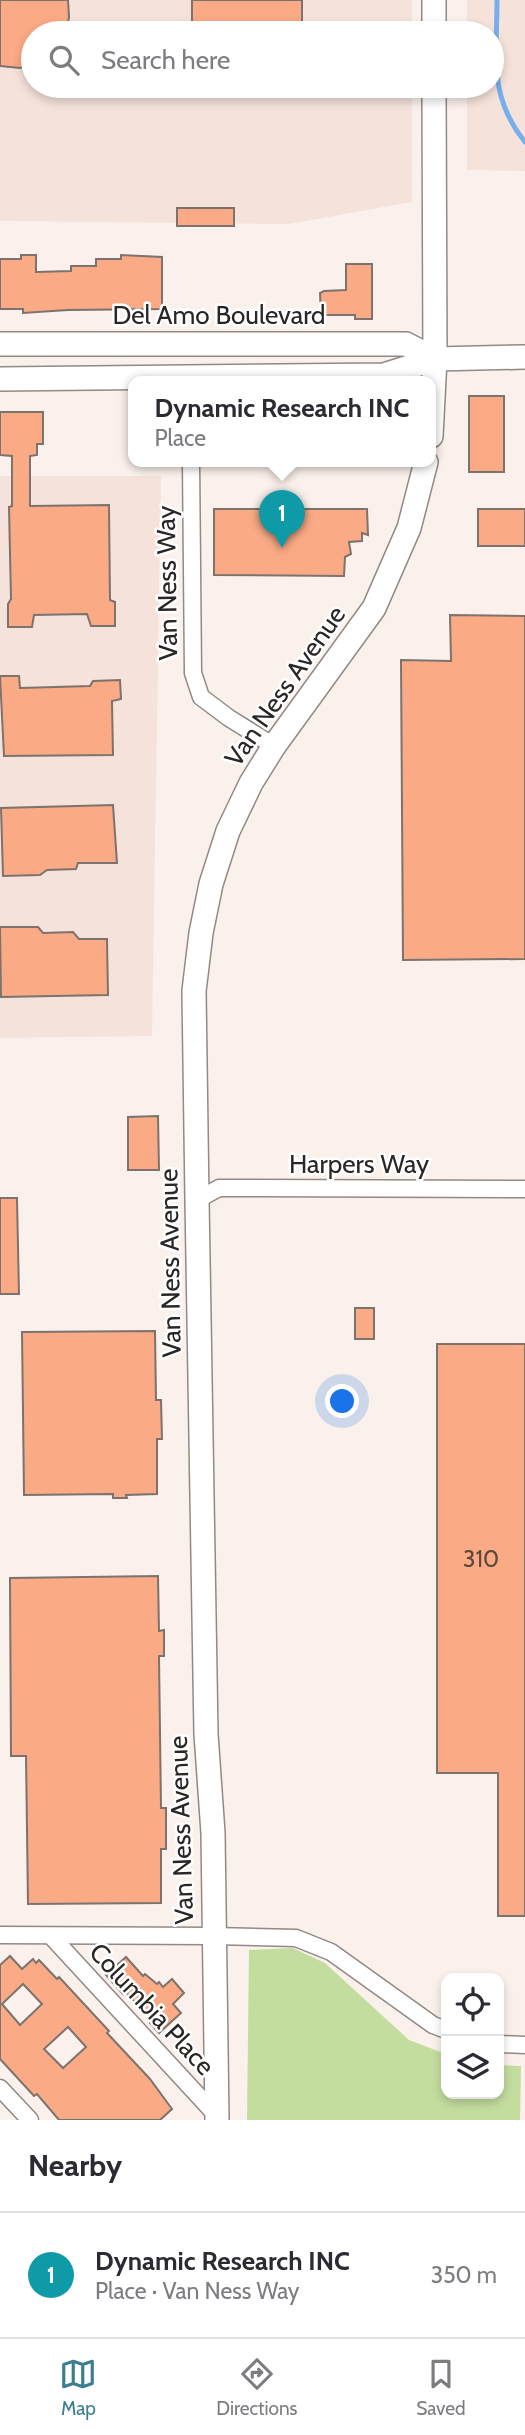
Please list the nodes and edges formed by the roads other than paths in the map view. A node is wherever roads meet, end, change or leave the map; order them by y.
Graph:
1 (434, 0) edge
2 (434, 21) edge
3 (434, 98) edge
4 (0, 344) edge
5 (525, 357) edge
6 (435, 359) junction
7 (345, 376) edge
8 (434, 376) edge
9 (0, 379) edge
10 (128, 380) edge
11 (191, 467) edge
12 (425, 467) edge
13 (274, 746) junction
14 (525, 1189) edge
15 (197, 1200) junction
16 (0, 1935) edge
17 (51, 1936) junction
18 (213, 1936) junction
19 (441, 2028) edge
20 (504, 2044) edge
21 (525, 2045) edge
22 (0, 2088) edge
23 (217, 2118) edge
24 (30, 2120) edge

1 - 2 main road
3 - 6 main road
4 - 6 main road, Del Amo Boulevard
5 - 6 main road, Del Amo Boulevard
6 - 7 main road, Del Amo Boulevard
6 - 8 main road
9 - 10 main road, Del Amo Boulevard
11 - 13 street, Van Ness Way
12 - 13 main road, Van Ness Avenue
13 - 15 main road, Van Ness Avenue
14 - 15 street, Harpers Way
15 - 18 main road, Van Ness Avenue
16 - 17 street
17 - 18 street
17 - 23 street, Columbia Place
18 - 19 street
18 - 23 main road, Van Ness Avenue
20 - 21 street
22 - 24 street

